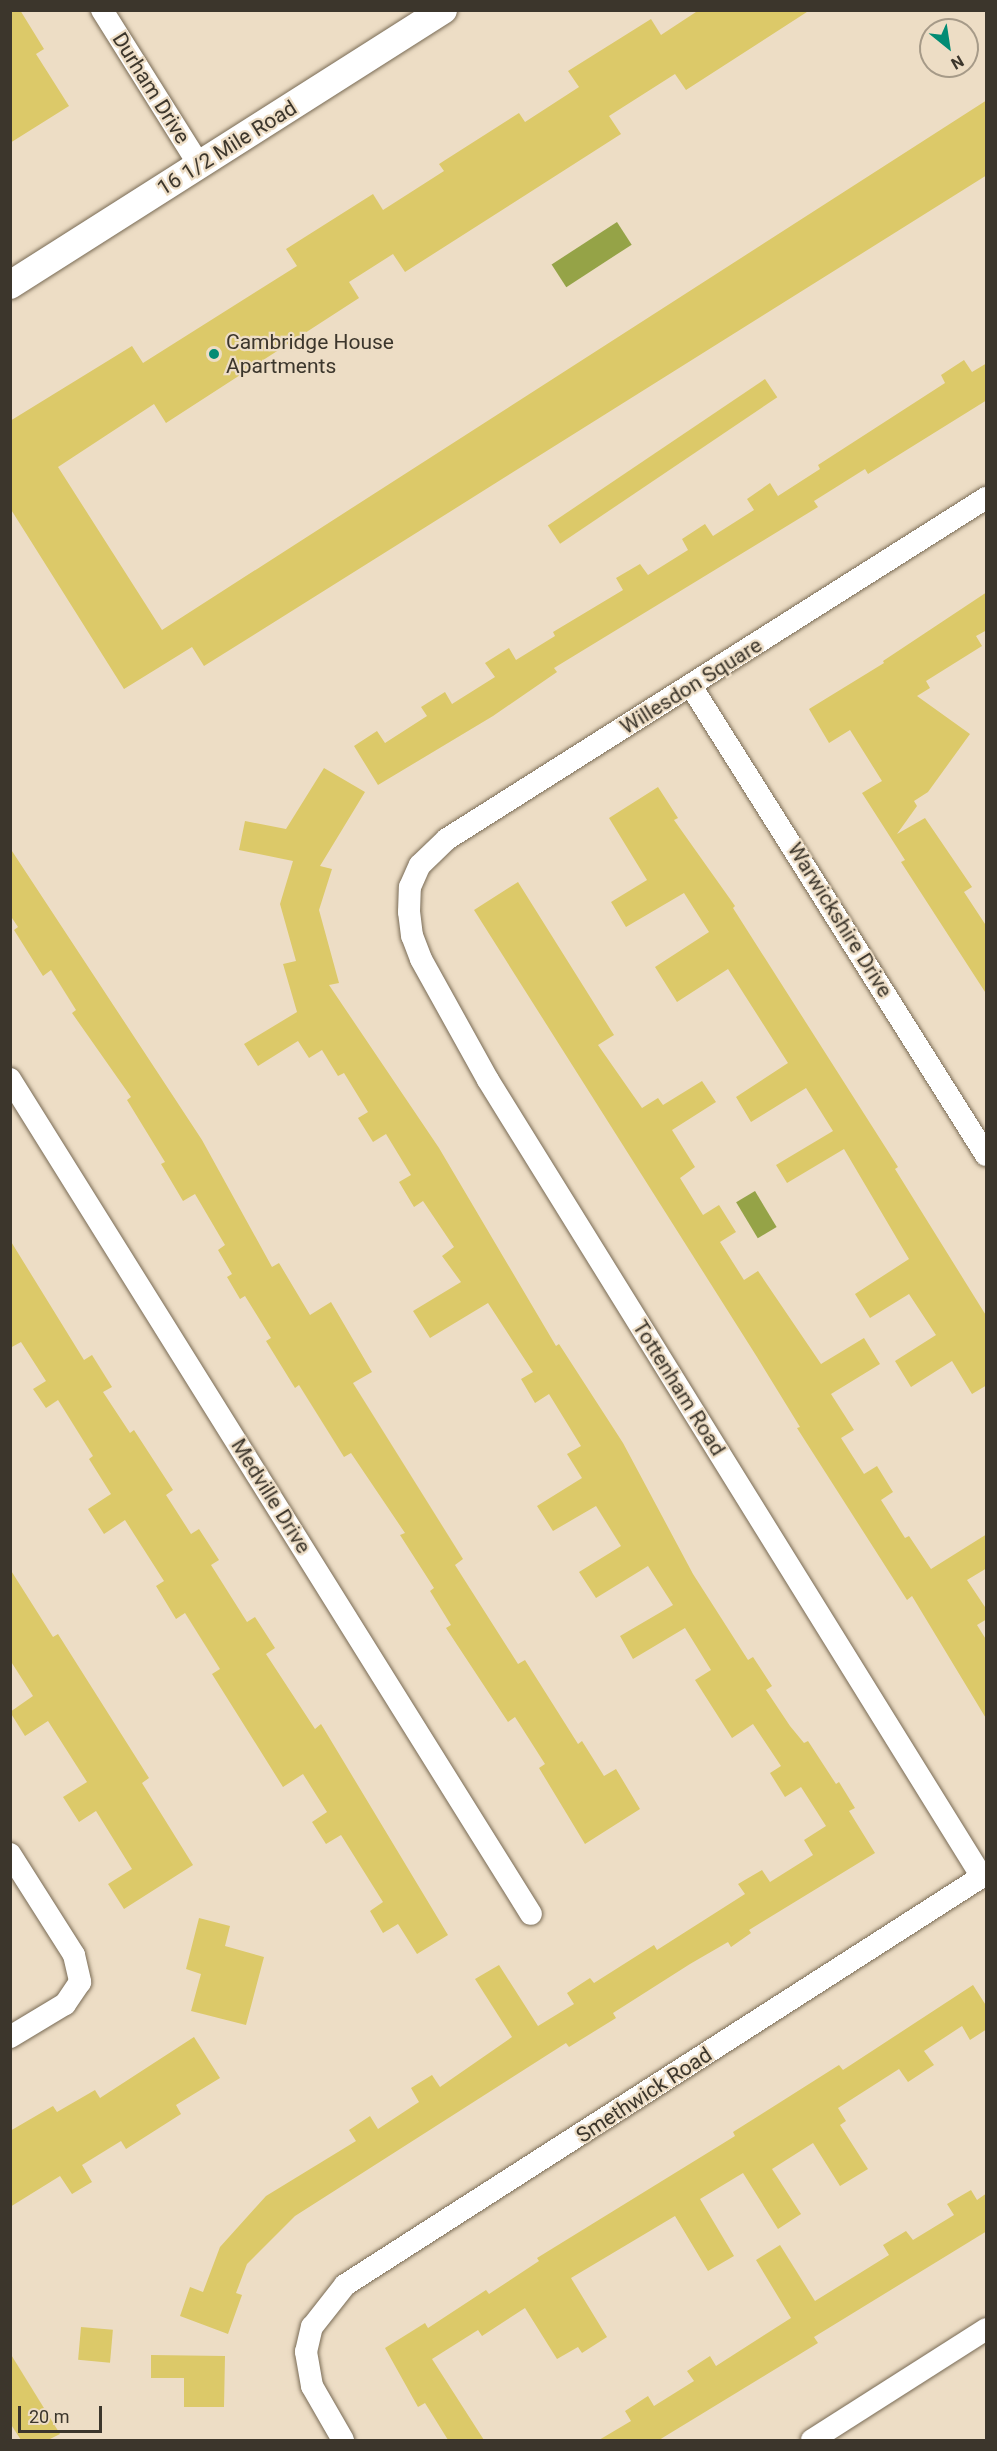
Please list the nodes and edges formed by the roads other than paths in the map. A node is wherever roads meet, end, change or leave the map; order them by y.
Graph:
1 (102, 10) edge
2 (443, 10) edge
3 (200, 166) junction
4 (10, 285) edge
5 (987, 498) edge
6 (692, 686) junction
7 (410, 887) joint
8 (10, 1079) edge
9 (987, 1155) edge
10 (10, 1854) edge
11 (984, 1875) edge
12 (531, 1914) dead end
13 (10, 2037) edge
14 (987, 2329) edge
15 (344, 2440) edge
16 (812, 2440) edge

1 - 3 street, Durham Drive
2 - 3 street, 16 1/2 Mile Road
3 - 4 street, 16 1/2 Mile Road
5 - 6 street, Willesdon Square
6 - 7 street, Willesdon Square
6 - 9 street, Warwickshire Drive
7 - 11 street, Tottenham Road
8 - 12 street, Medville Drive
10 - 13 street
11 - 15 street, Smethwick Road
14 - 16 street

